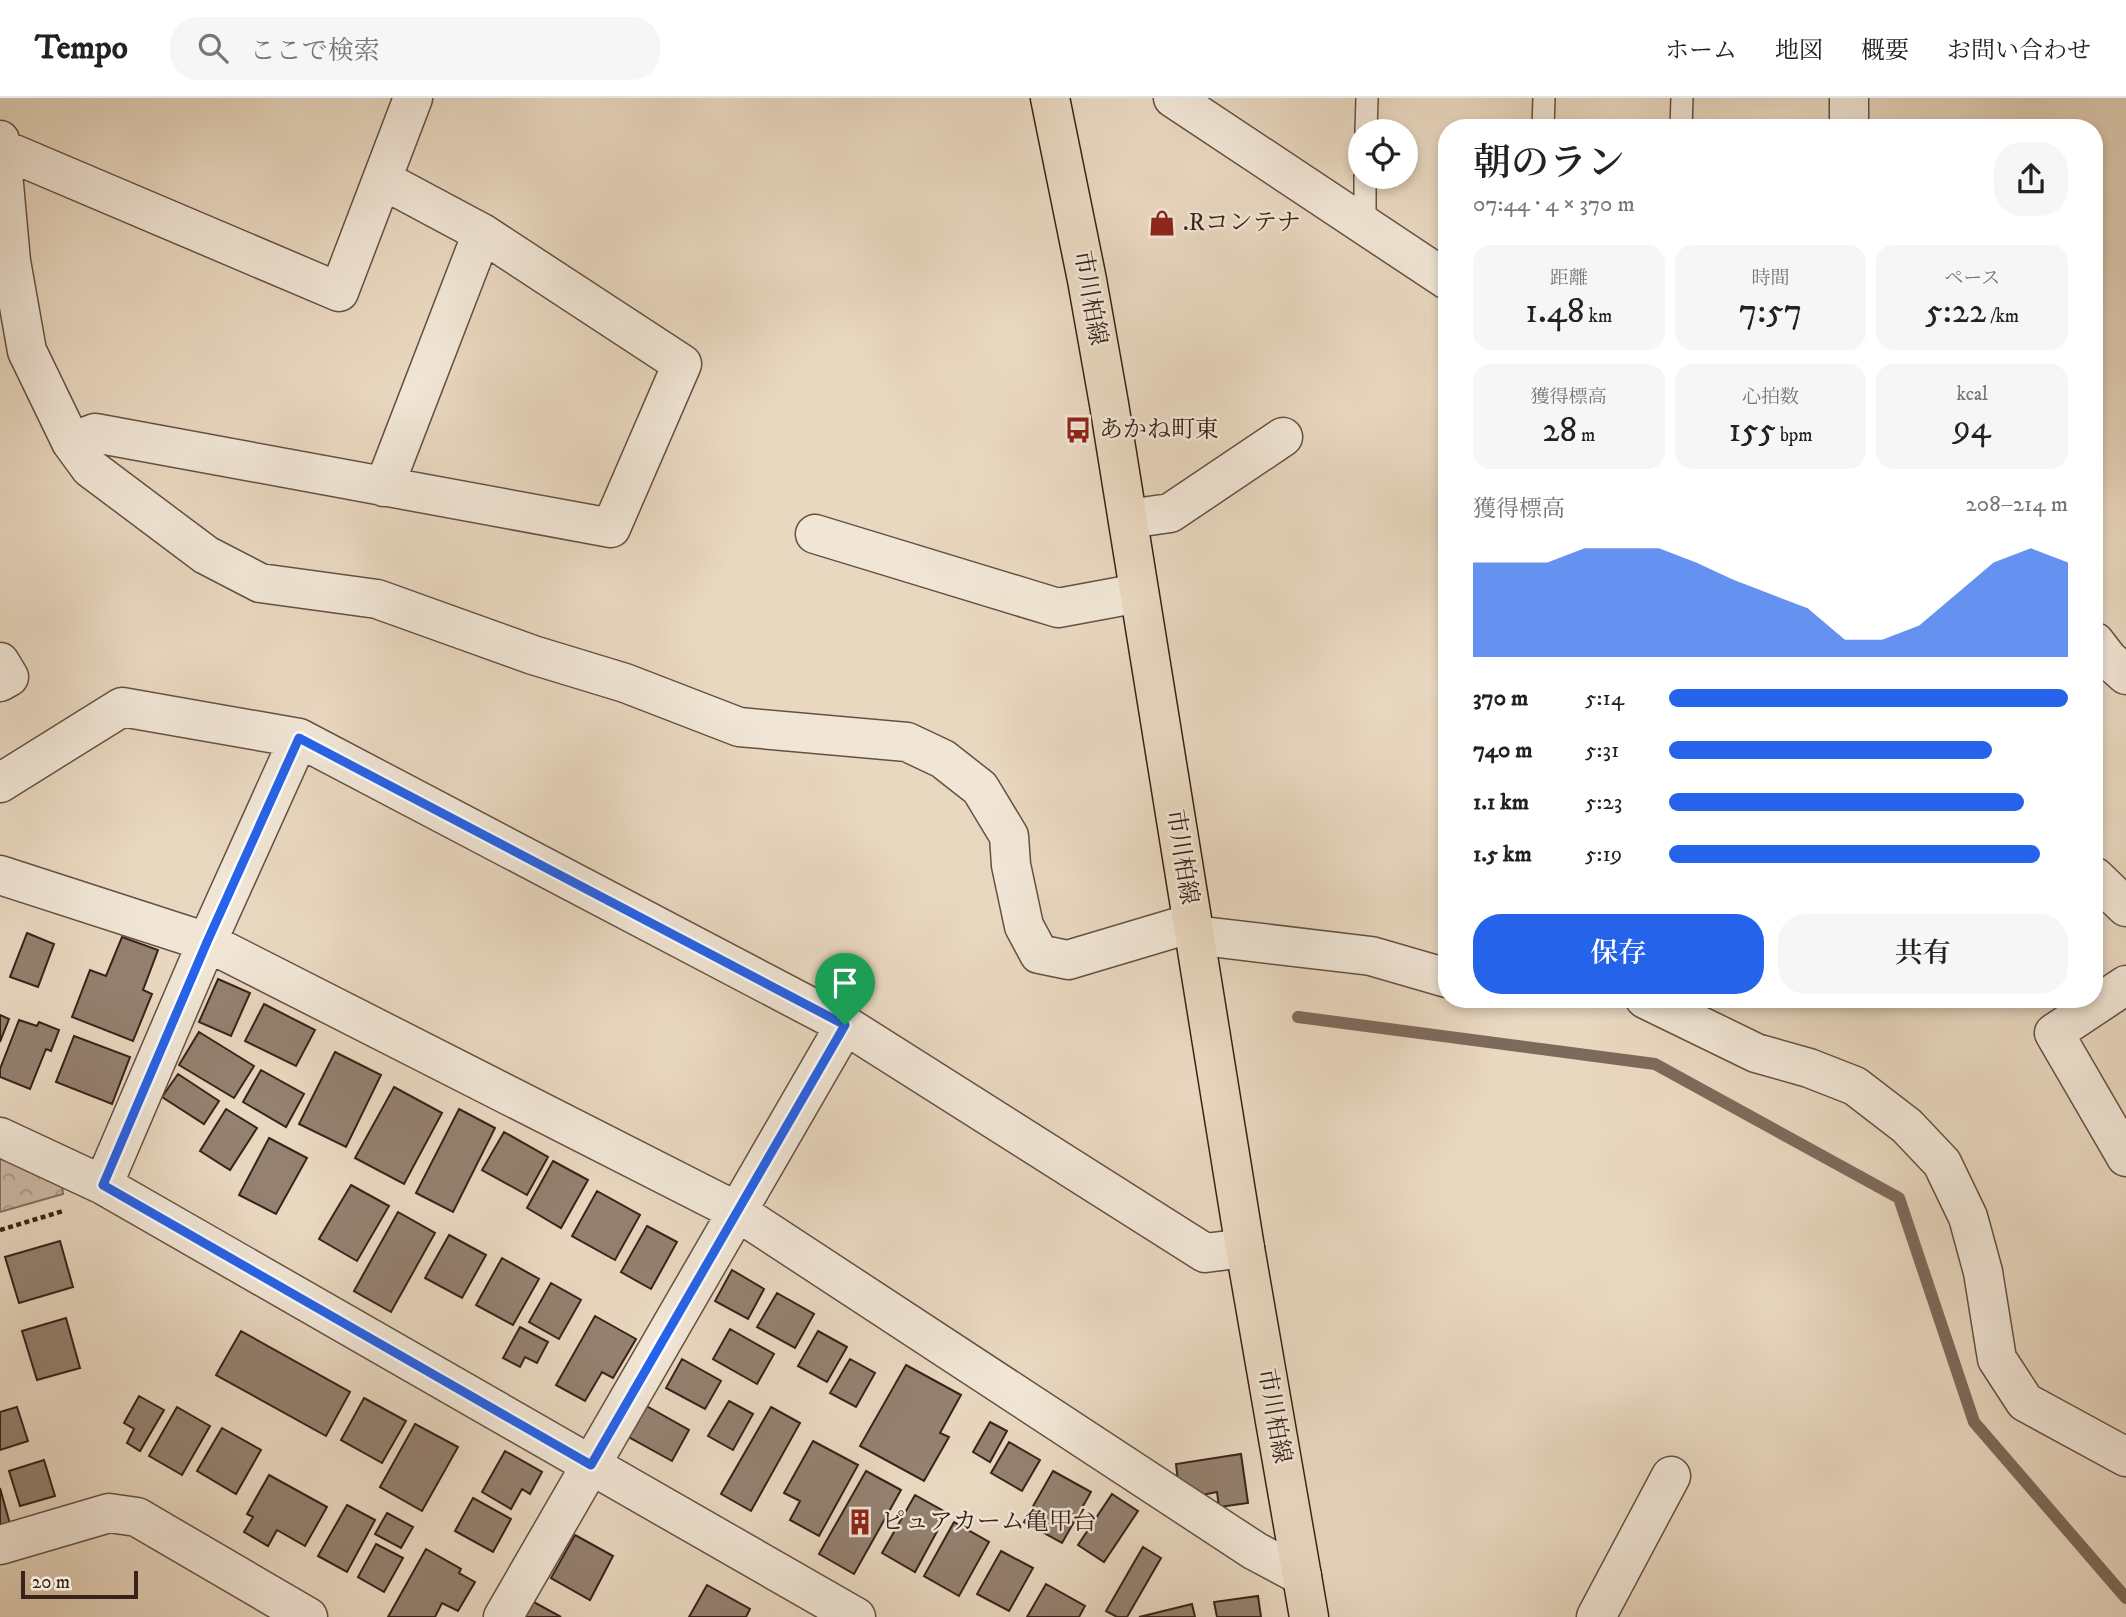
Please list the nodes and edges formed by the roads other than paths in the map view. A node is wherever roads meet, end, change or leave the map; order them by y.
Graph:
1 (413, 98) edge
2 (1050, 98) edge
3 (1173, 98) edge
4 (1367, 98) edge
5 (1544, 98) edge
6 (1682, 98) edge
7 (1849, 98) edge
8 (1366, 119) edge
9 (1543, 119) edge
10 (1681, 119) edge
11 (1849, 119) edge
12 (0, 141) edge
13 (0, 148) edge
14 (383, 180) junction
15 (1365, 189) edge
16 (1365, 226) junction
17 (482, 233) junction
18 (1438, 274) edge
19 (13, 351) edge
20 (1283, 438) dead end
21 (71, 442) junction
22 (384, 486) junction
23 (1128, 519) junction
24 (816, 534) dead end
25 (1139, 593) junction
26 (0, 662) edge
27 (0, 682) edge
28 (299, 738) junction
29 (0, 783) edge
30 (0, 875) edge
31 (2103, 885) edge
32 (2126, 907) edge
33 (1193, 929) junction
34 (207, 942) junction
35 (1438, 975) edge
36 (2126, 985) edge
37 (2103, 1000) edge
38 (1663, 1008) edge
39 (2092, 1008) edge
40 (845, 1025) junction
41 (0, 1137) edge
42 (2126, 1157) edge
43 (103, 1185) junction
44 (738, 1212) junction
45 (1245, 1248) junction
46 (2126, 1457) edge
47 (591, 1465) junction
48 (1671, 1476) dead end
49 (0, 1545) edge
50 (1302, 1576) junction
51 (308, 1617) edge
52 (503, 1617) edge
53 (856, 1617) edge
54 (1309, 1617) edge
55 (1597, 1617) edge

1 - 14 street
2 - 23 main road, 市川柏線
3 - 16 street
4 - 8 lane
5 - 9 lane
6 - 10 lane
7 - 11 street
12 - 13 street
13 - 14 street
13 - 19 street
14 - 17 street
15 - 16 lane
16 - 18 street
17 - 22 street
17 - 22 street
19 - 21 street
20 - 23 street
21 - 22 street
21 - 33 street
23 - 25 main road, 市川柏線
24 - 25 street
25 - 33 main road, 市川柏線
26 - 27 street
28 - 29 street
28 - 34 street
28 - 40 street
30 - 34 street
31 - 32 street
33 - 35 street
33 - 45 main road, 市川柏線
34 - 43 street
34 - 44 street
36 - 37 street
38 - 46 street
39 - 42 street
40 - 44 street
40 - 45 street
41 - 43 street
43 - 47 street
44 - 47 street
44 - 50 street
45 - 50 main road, 市川柏線
47 - 52 street
47 - 53 street
48 - 55 street
49 - 51 street
50 - 54 main road, 市川柏線

